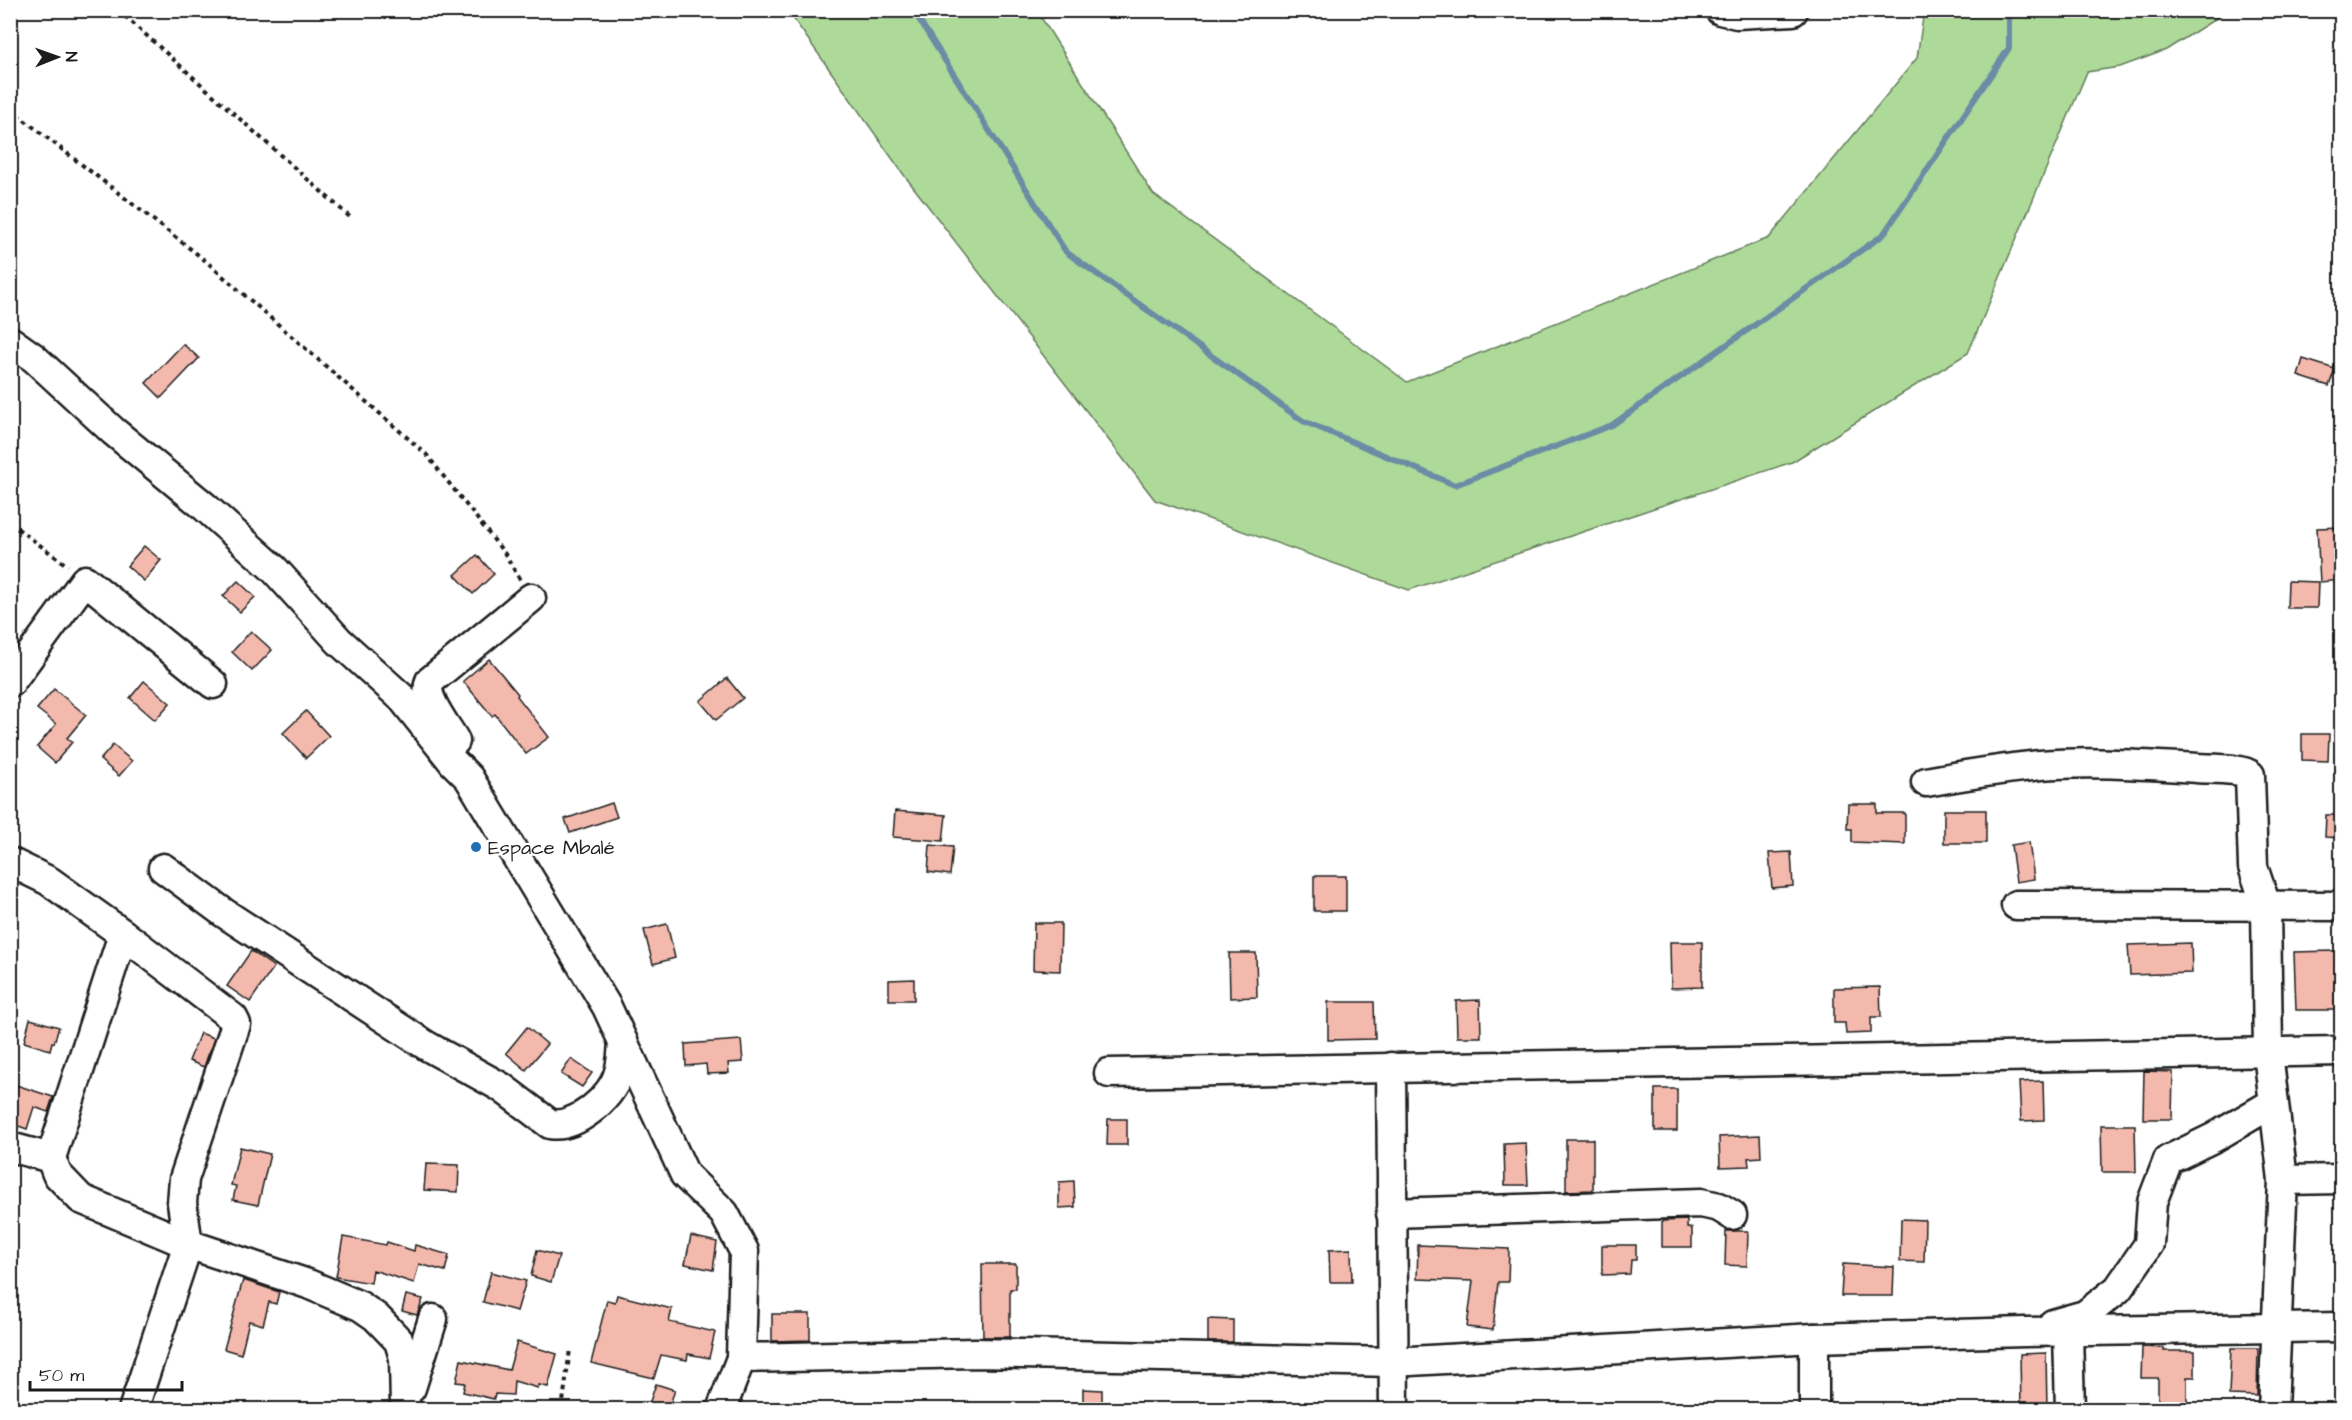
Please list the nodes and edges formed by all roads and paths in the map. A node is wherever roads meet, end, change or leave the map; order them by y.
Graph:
1 (118, 10) edge
2 (1720, 10) edge
3 (1793, 11) edge
4 (10, 109) edge
5 (352, 219) dead end
6 (10, 341) edge
7 (10, 523) edge
8 (85, 580) junction
9 (531, 598) joint
10 (10, 683) edge
11 (213, 684) dead end
12 (469, 778) junction
13 (1926, 782) dead end
14 (10, 862) edge
15 (163, 868) dead end
16 (2016, 905) dead end
17 (2266, 905) junction
18 (2342, 906) edge
19 (123, 934) junction
20 (624, 1042) junction
21 (2342, 1051) edge
22 (2268, 1053) junction
23 (1391, 1067) junction
24 (1109, 1073) dead end
25 (2273, 1103) junction
26 (10, 1147) edge
27 (51, 1158) junction
28 (2342, 1179) edge
29 (2283, 1180) junction
30 (1391, 1213) junction
31 (1732, 1215) dead end
32 (188, 1244) junction
33 (433, 1318) dead end
34 (2342, 1327) edge
35 (2277, 1328) junction
36 (2025, 1332) junction
37 (2068, 1332) junction
38 (1814, 1338) junction
39 (570, 1349) dead end
40 (741, 1358) junction
41 (1393, 1362) junction
42 (405, 1409) edge
43 (133, 1410) edge
44 (562, 1410) edge
45 (721, 1410) edge
46 (1394, 1410) edge
47 (1814, 1410) edge
48 (2070, 1410) edge
49 (2273, 1410) edge

1 - 5 path
2 - 3 street
4 - 9 path
6 - 12 street
7 - 8 path
8 - 10 street
8 - 11 street
9 - 12 street
12 - 20 street
13 - 17 street
14 - 19 street
15 - 20 street
16 - 17 street
17 - 18 street
17 - 22 street
19 - 27 street
19 - 32 street
20 - 40 street
21 - 22 street
22 - 23 street
22 - 25 street
23 - 24 street
23 - 30 street
25 - 29 street
25 - 36 street
26 - 27 street
27 - 32 street
28 - 29 street
29 - 35 street
30 - 31 street
30 - 41 street
32 - 42 street
32 - 43 street
33 - 42 street
34 - 35 street
35 - 37 street
35 - 49 street
36 - 37 street
36 - 38 street
37 - 48 street
38 - 41 street
38 - 47 street
39 - 44 path
40 - 41 street
40 - 45 street
41 - 46 street

